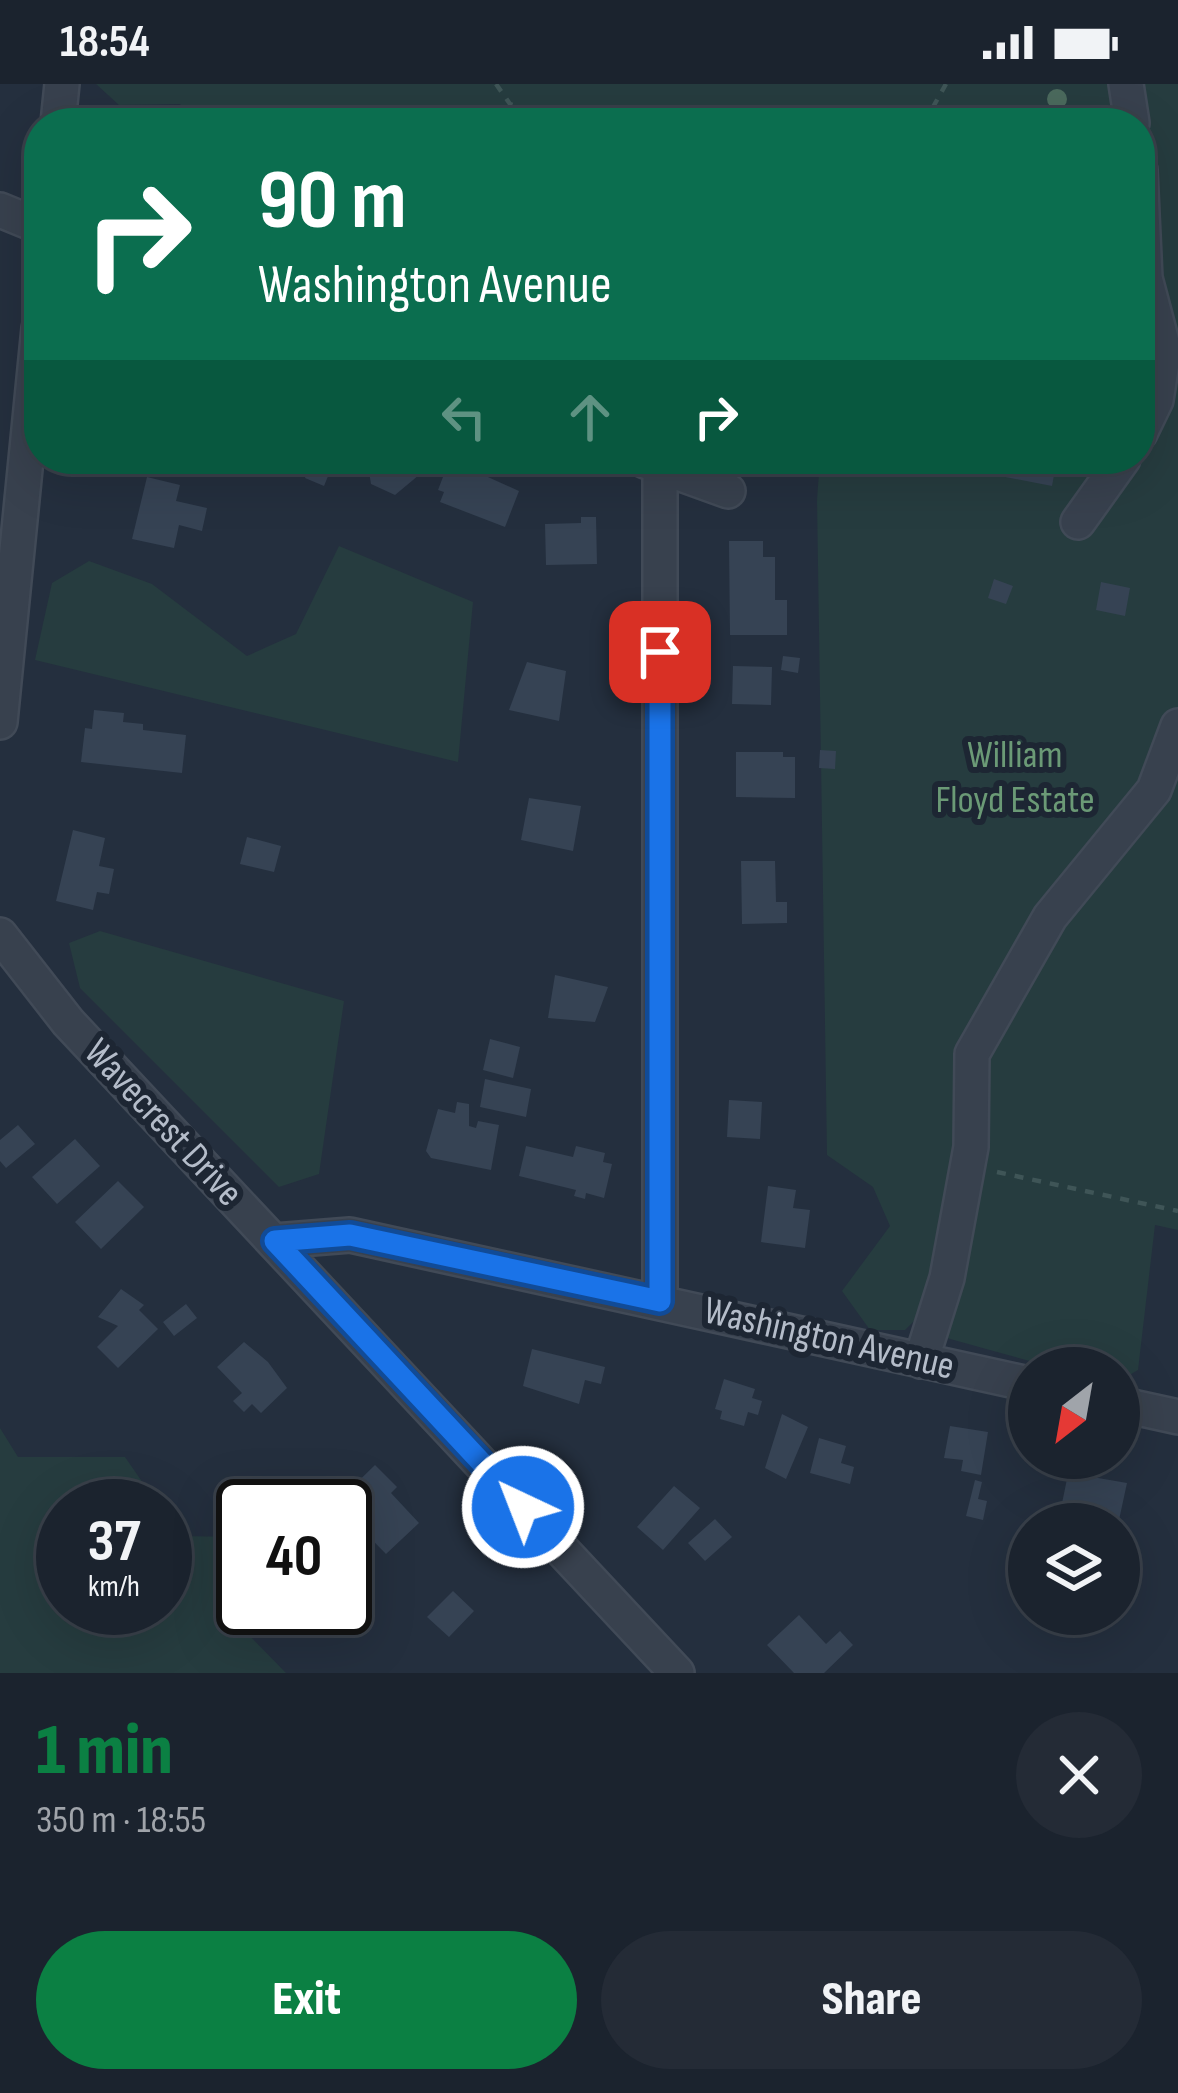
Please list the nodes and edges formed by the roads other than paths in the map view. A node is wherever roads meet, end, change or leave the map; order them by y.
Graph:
1 (1155, 316) edge
2 (1155, 402) edge
3 (25, 474) edge
4 (650, 474) edge
5 (681, 474) edge
6 (1113, 474) edge
7 (728, 491) dead end
8 (1078, 522) dead end
9 (0, 722) edge
10 (1178, 726) edge
11 (0, 935) edge
12 (275, 1241) junction
13 (660, 1301) junction
14 (921, 1360) junction
15 (1008, 1379) edge
16 (1140, 1409) edge
17 (1178, 1417) edge
18 (677, 1673) edge

1 - 2 street
3 - 9 street
4 - 13 street
5 - 7 street
6 - 8 street
10 - 14 street
11 - 12 street, Wavecrest Drive
12 - 13 street, Washington Avenue
12 - 18 street, Wavecrest Drive
13 - 14 street, Washington Avenue
14 - 15 street, Washington Avenue
16 - 17 street

